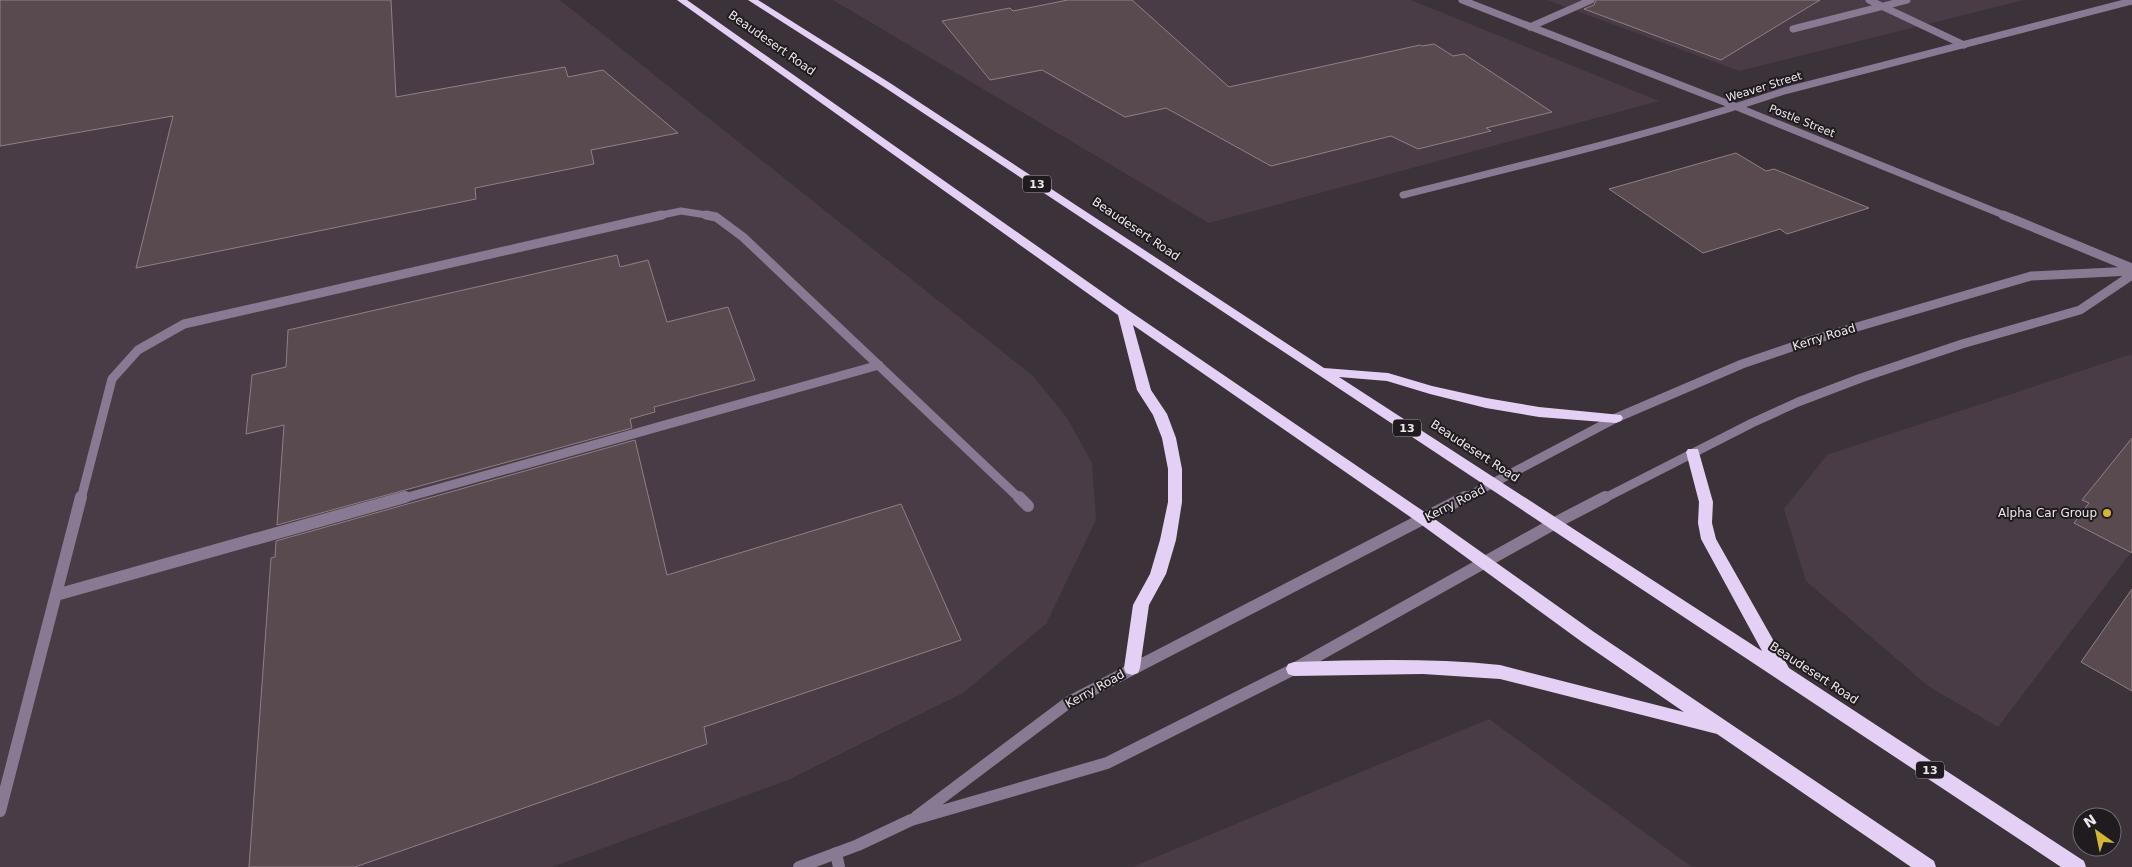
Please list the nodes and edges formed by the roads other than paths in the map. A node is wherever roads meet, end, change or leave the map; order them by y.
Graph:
1 (681, 0) edge
2 (752, 0) edge
3 (1462, 0) edge
4 (1591, 0) edge
5 (1869, 0) edge
6 (1907, 0) edge
7 (2132, 1) edge
8 (1884, 6) junction
9 (1530, 27) junction
10 (1793, 29) dead end
11 (1964, 45) junction
12 (1738, 107) junction
13 (1403, 194) dead end
14 (2132, 270) edge
15 (2132, 275) edge
16 (1124, 313) junction
17 (879, 365) junction
18 (1320, 372) junction
19 (1616, 418) junction
20 (1693, 452) junction
21 (1493, 483) junction
22 (1028, 506) dead end
23 (1424, 519) junction
24 (1555, 523) junction
25 (1485, 562) junction
26 (56, 596) junction
27 (1132, 668) junction
28 (1294, 669) junction
29 (1784, 674) junction
30 (1726, 730) junction
31 (0, 811) edge
32 (911, 820) junction
33 (838, 860) edge
34 (799, 867) edge
35 (1927, 867) edge
36 (2077, 867) edge

1 - 16 highway, Beaudesert Road
2 - 18 highway, Beaudesert Road / 13
3 - 9 street, Postle Street
4 - 9 street
5 - 8 street
6 - 8 street
7 - 11 street, Weaver Street
8 - 10 street
8 - 11 street
9 - 12 street, Postle Street
11 - 12 street, Weaver Street
12 - 13 street, Weaver Street
12 - 14 street, Postle Street
14 - 19 street, Kerry Road
15 - 20 street, Kerry Road
16 - 23 highway, Beaudesert Road
16 - 27 highway
17 - 22 street
17 - 26 street
17 - 26 street
18 - 19 highway
18 - 21 highway, Beaudesert Road / 13
19 - 21 street, Kerry Road
20 - 24 street, Kerry Road
20 - 29 highway
21 - 23 street, Kerry Road
21 - 24 highway, Beaudesert Road / 13
23 - 25 highway, Beaudesert Road
23 - 27 street, Kerry Road
24 - 25 street, Kerry Road
24 - 29 highway, Beaudesert Road / 13
25 - 28 street, Kerry Road
25 - 30 highway, Beaudesert Road
26 - 31 street
27 - 32 street, Kerry Road
28 - 30 highway
28 - 32 street, Kerry Road
29 - 36 highway, Beaudesert Road / 13
30 - 35 highway, Beaudesert Road
32 - 33 street, Kerry Road
33 - 34 street, Kerry Road

